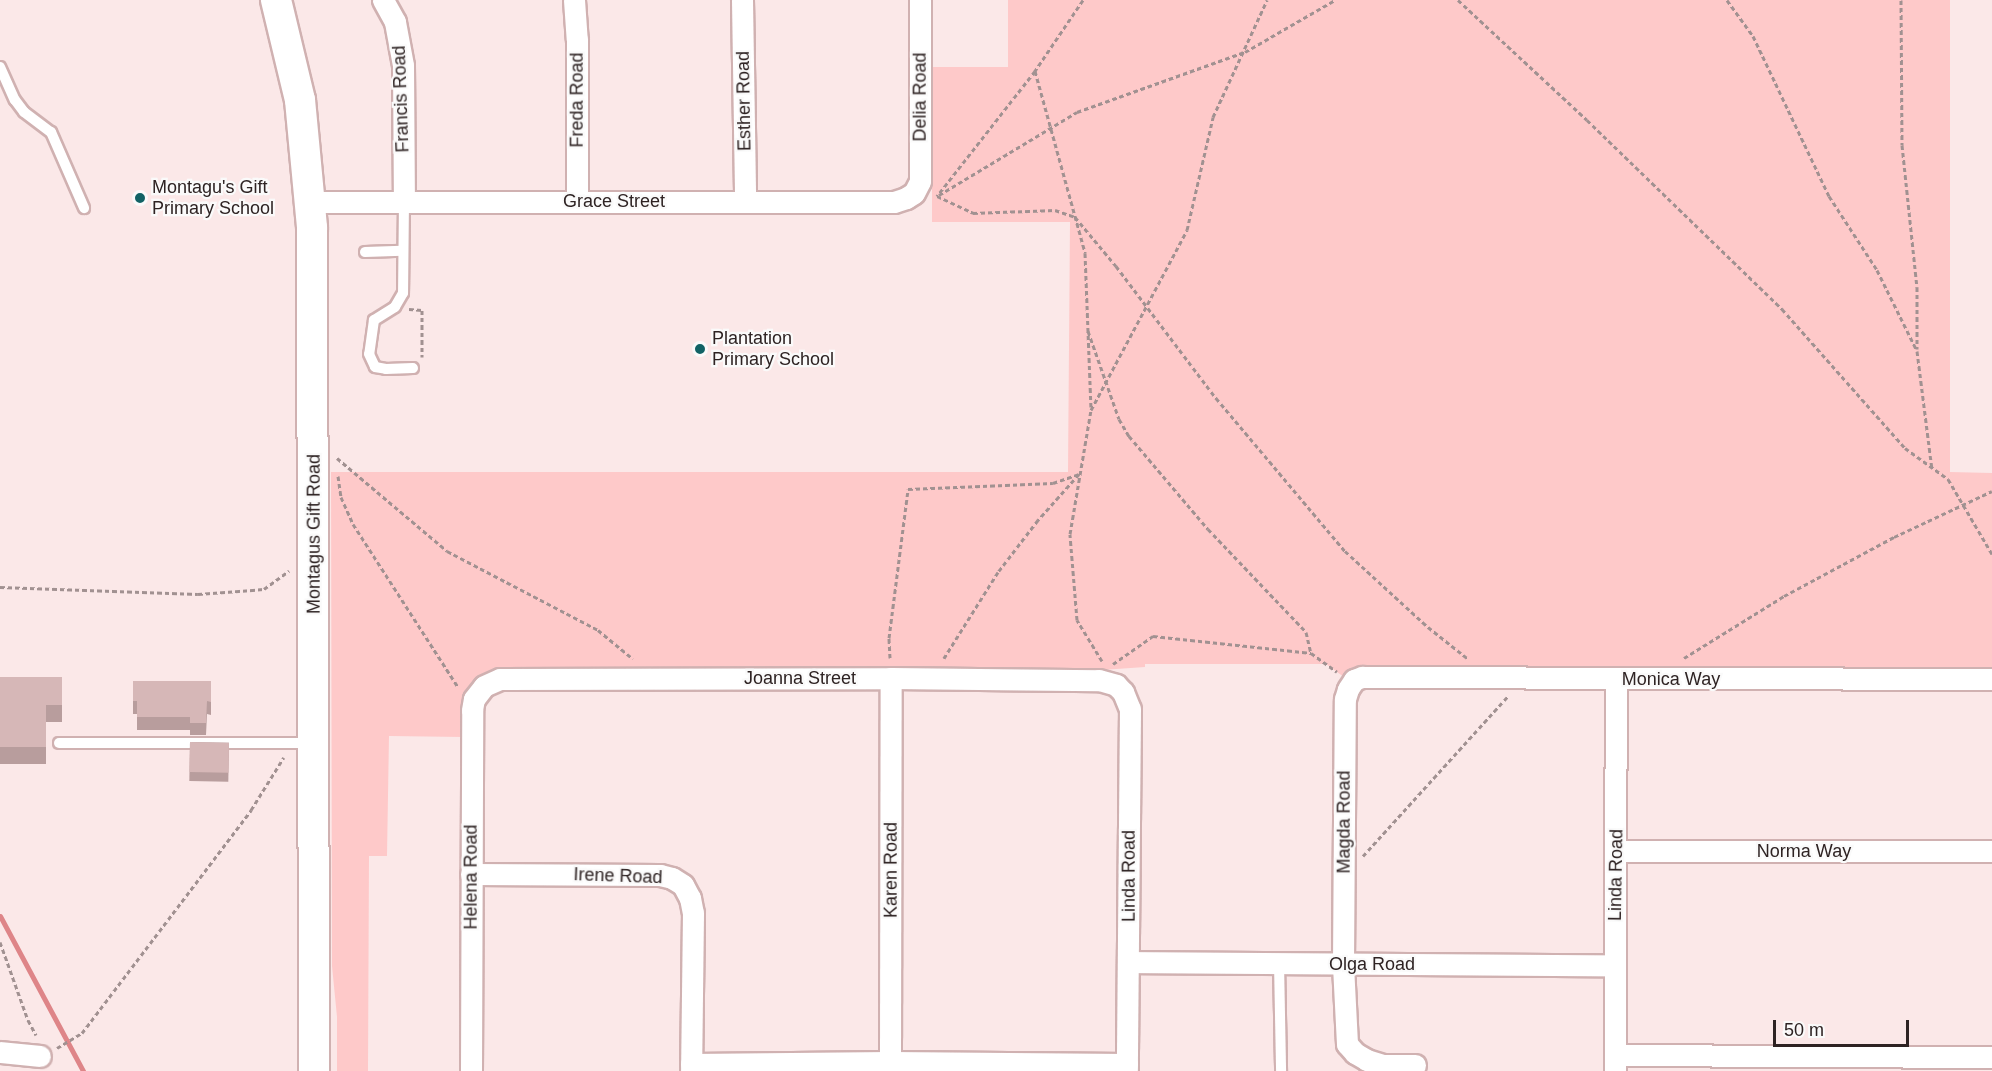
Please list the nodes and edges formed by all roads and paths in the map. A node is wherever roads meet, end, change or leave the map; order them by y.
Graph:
1 (276, 0) edge
2 (383, 0) edge
3 (574, 0) edge
4 (742, 0) edge
5 (920, 0) edge
6 (1083, 0) edge
7 (1267, 0) edge
8 (1335, 0) edge
9 (1458, 0) edge
10 (1727, 0) edge
11 (1901, 0) edge
12 (1245, 52) junction
13 (0, 67) edge
14 (1035, 71) junction
15 (1051, 128) junction
16 (914, 193) junction
17 (938, 196) junction
18 (577, 200) junction
19 (404, 201) junction
20 (745, 201) junction
21 (311, 202) junction
22 (84, 208) dead end
23 (1075, 217) junction
24 (402, 251) junction
25 (365, 252) dead end
26 (395, 307) junction
27 (1147, 307) junction
28 (1088, 331) junction
29 (1917, 351) junction
30 (413, 368) joint
31 (1105, 382) junction
32 (1091, 410) junction
33 (1932, 469) junction
34 (1079, 474) junction
35 (1992, 491) edge
36 (1966, 505) junction
37 (1992, 554) edge
38 (292, 568) dead end
39 (0, 587) edge
40 (1311, 653) junction
41 (1682, 659) dead end
42 (891, 678) junction
43 (931, 678) junction
44 (1502, 678) junction
45 (657, 679) junction
46 (1616, 679) junction
47 (1992, 679) edge
48 (1353, 683) junction
49 (1116, 685) joint
50 (484, 686) joint
51 (472, 710) junction
52 (59, 743) dead end
53 (303, 743) junction
54 (1616, 851) junction
55 (1992, 851) edge
56 (1344, 870) junction
57 (471, 874) junction
58 (0, 942) edge
59 (1129, 962) junction
60 (1279, 963) junction
61 (1343, 964) junction
62 (1615, 965) junction
63 (43, 1047) junction
64 (0, 1052) edge
65 (1992, 1057) edge
66 (890, 1062) junction
67 (1615, 1063) edge
68 (1414, 1065) dead end
69 (691, 1067) edge
70 (1127, 1068) edge
71 (314, 1071) edge
72 (471, 1071) edge
73 (1281, 1071) edge

1 - 21 street, Montagus Gift Road
2 - 19 street, Francis Road
3 - 18 street, Freda Road
4 - 20 street, Esther Road
5 - 16 street, Delia Road
6 - 14 path
7 - 12 path
8 - 12 path
9 - 33 path
10 - 29 path
11 - 29 path
12 - 15 path
12 - 27 path
13 - 22 lane
14 - 15 path
14 - 17 path
15 - 17 path
15 - 23 path
16 - 17 path
16 - 20 street, Grace Street
17 - 23 path
18 - 19 street, Grace Street
18 - 20 street, Grace Street
19 - 21 street, Grace Street
19 - 24 lane
21 - 53 street, Montagus Gift Road
23 - 27 path
23 - 28 path
24 - 25 lane
24 - 26 lane
26 - 30 path
26 - 30 lane
27 - 31 path
27 - 44 path
28 - 31 path
28 - 32 path
29 - 33 path
31 - 32 path
31 - 40 path
32 - 34 path
33 - 36 path
34 - 40 path
34 - 42 path
34 - 43 path
35 - 36 path
36 - 37 path
36 - 41 path
38 - 39 path
40 - 48 path
42 - 43 street, Joanna Street
42 - 45 street, Joanna Street
42 - 66 street, Karen Road
43 - 49 street, Joanna Street
44 - 46 street, Monica Way
44 - 48 street, Monica Way
44 - 56 path
45 - 50 street, Joanna Street
45 - 51 path
46 - 47 street, Monica Way
46 - 54 street, Linda Road
48 - 56 street, Magda Road
49 - 59 street, Linda Road
50 - 51 street, Helena Road
51 - 57 street, Helena Road
52 - 53 lane
53 - 63 path
53 - 71 street, Montagus Gift Road
54 - 55 street, Norma Way
54 - 62 street, Linda Road
56 - 61 street, Magda Road
57 - 69 street, Irene Road
57 - 72 street, Helena Road
58 - 63 path
59 - 60 street, Olga Road
59 - 70 street, Linda Road
60 - 61 street, Olga Road
60 - 73 lane
61 - 62 street, Olga Road
61 - 68 street, Magda Road
62 - 67 street, Linda Road
63 - 64 street
65 - 67 street
66 - 69 street
66 - 70 street

